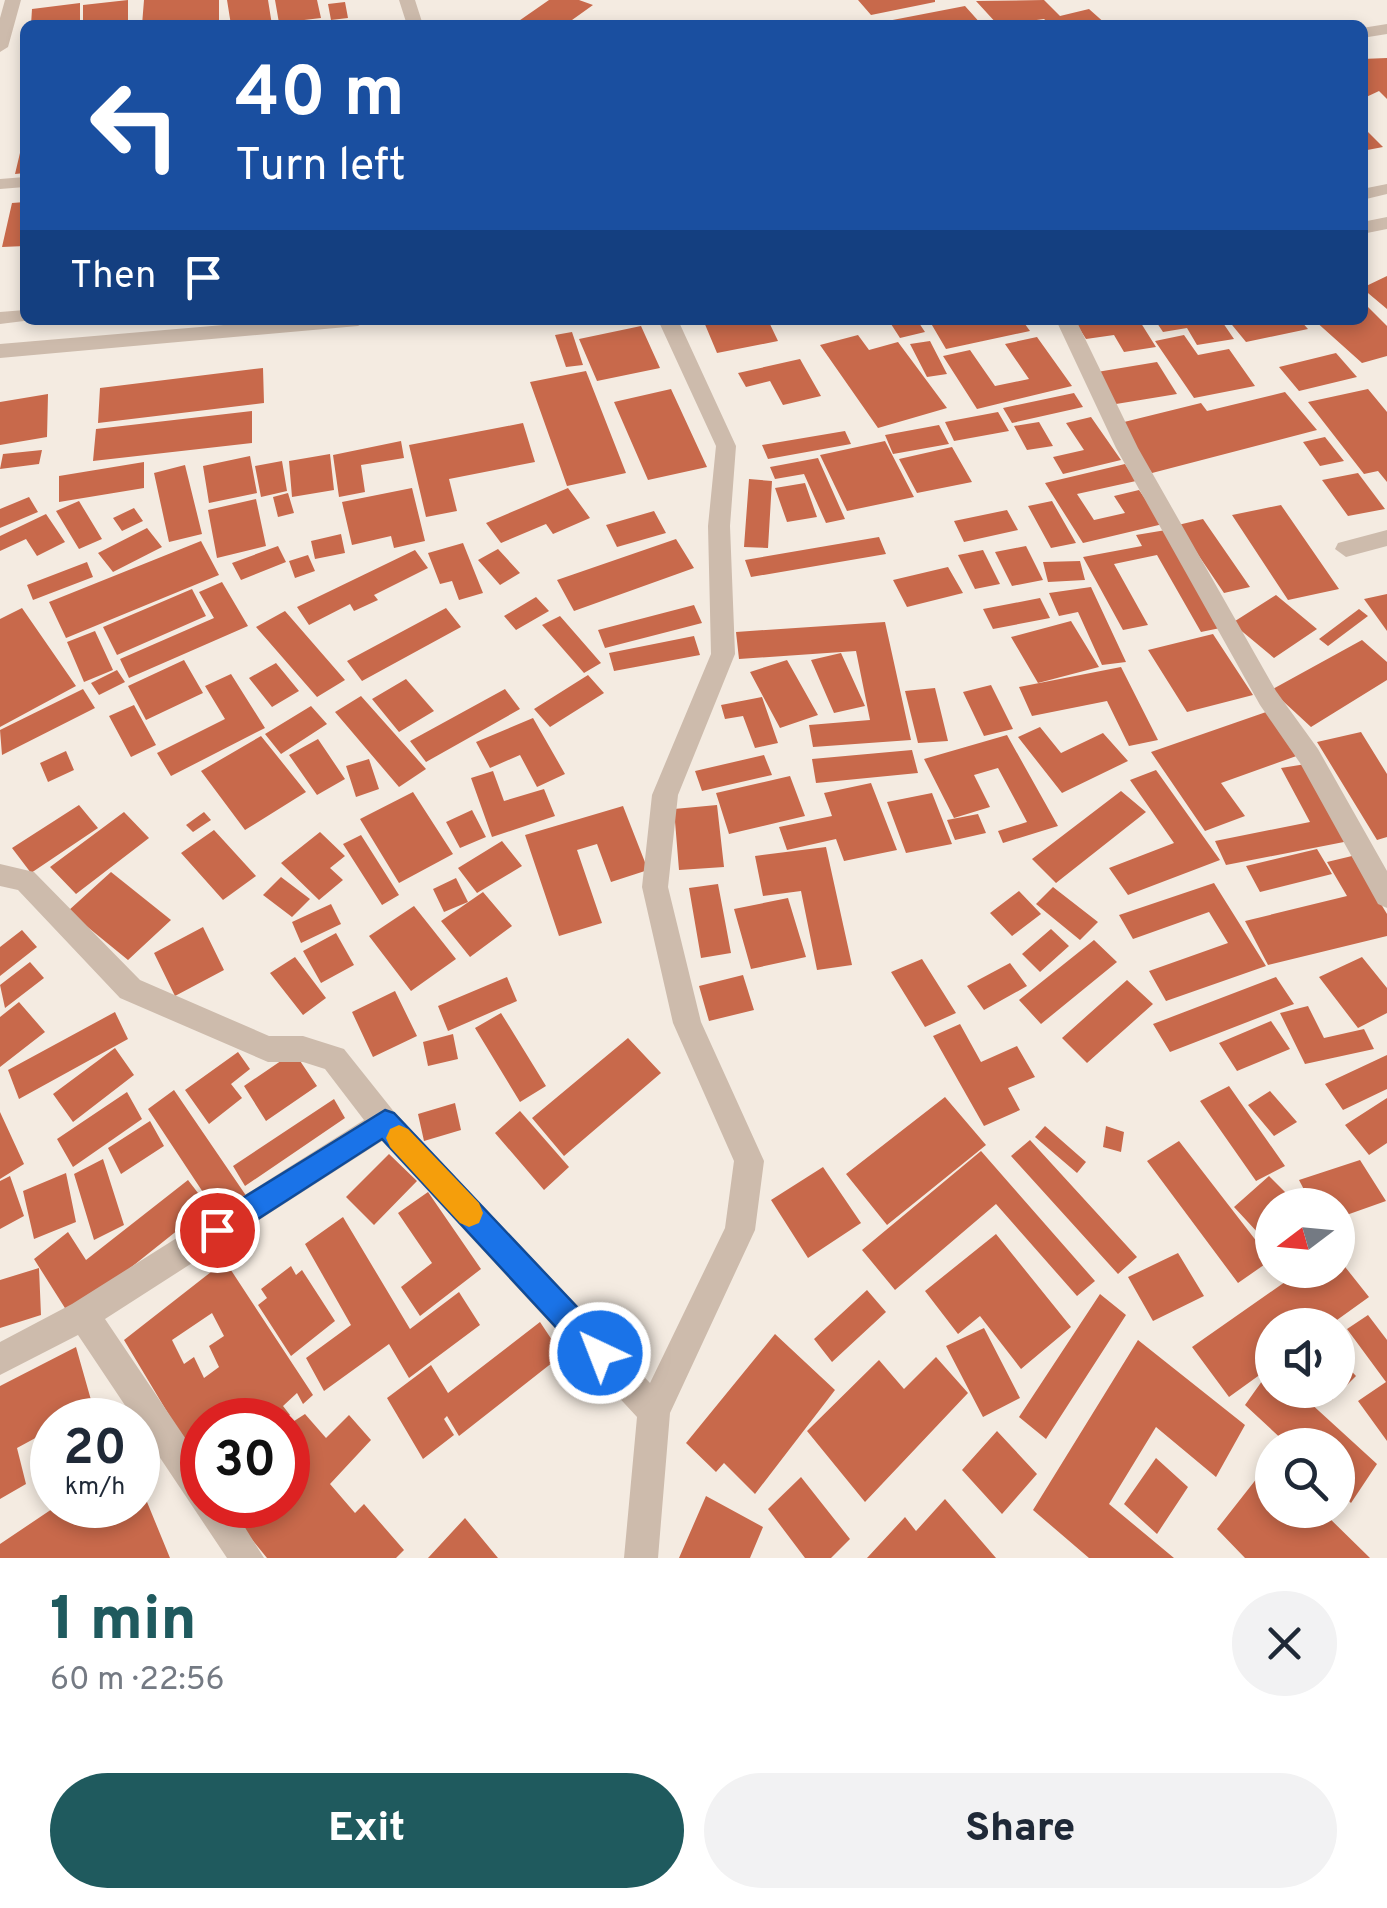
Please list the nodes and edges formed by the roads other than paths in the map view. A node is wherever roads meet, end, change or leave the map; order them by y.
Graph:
1 (13, 0) edge
2 (3, 21) edge
3 (0, 47) edge
4 (300, 325) edge
5 (670, 325) edge
6 (1068, 325) edge
7 (0, 351) edge
8 (1387, 538) edge
9 (1346, 549) dead end
10 (0, 875) edge
11 (1387, 896) edge
12 (385, 1122) junction
13 (83, 1315) junction
14 (0, 1360) edge
15 (654, 1411) junction
16 (180, 1459) edge
17 (227, 1528) edge
18 (247, 1558) edge
19 (640, 1558) edge

1 - 2 street
2 - 3 street
4 - 7 street
5 - 15 street
6 - 11 street
8 - 9 street
10 - 12 street
12 - 13 street
12 - 15 street
13 - 14 street
13 - 16 street
15 - 19 street
17 - 18 street

